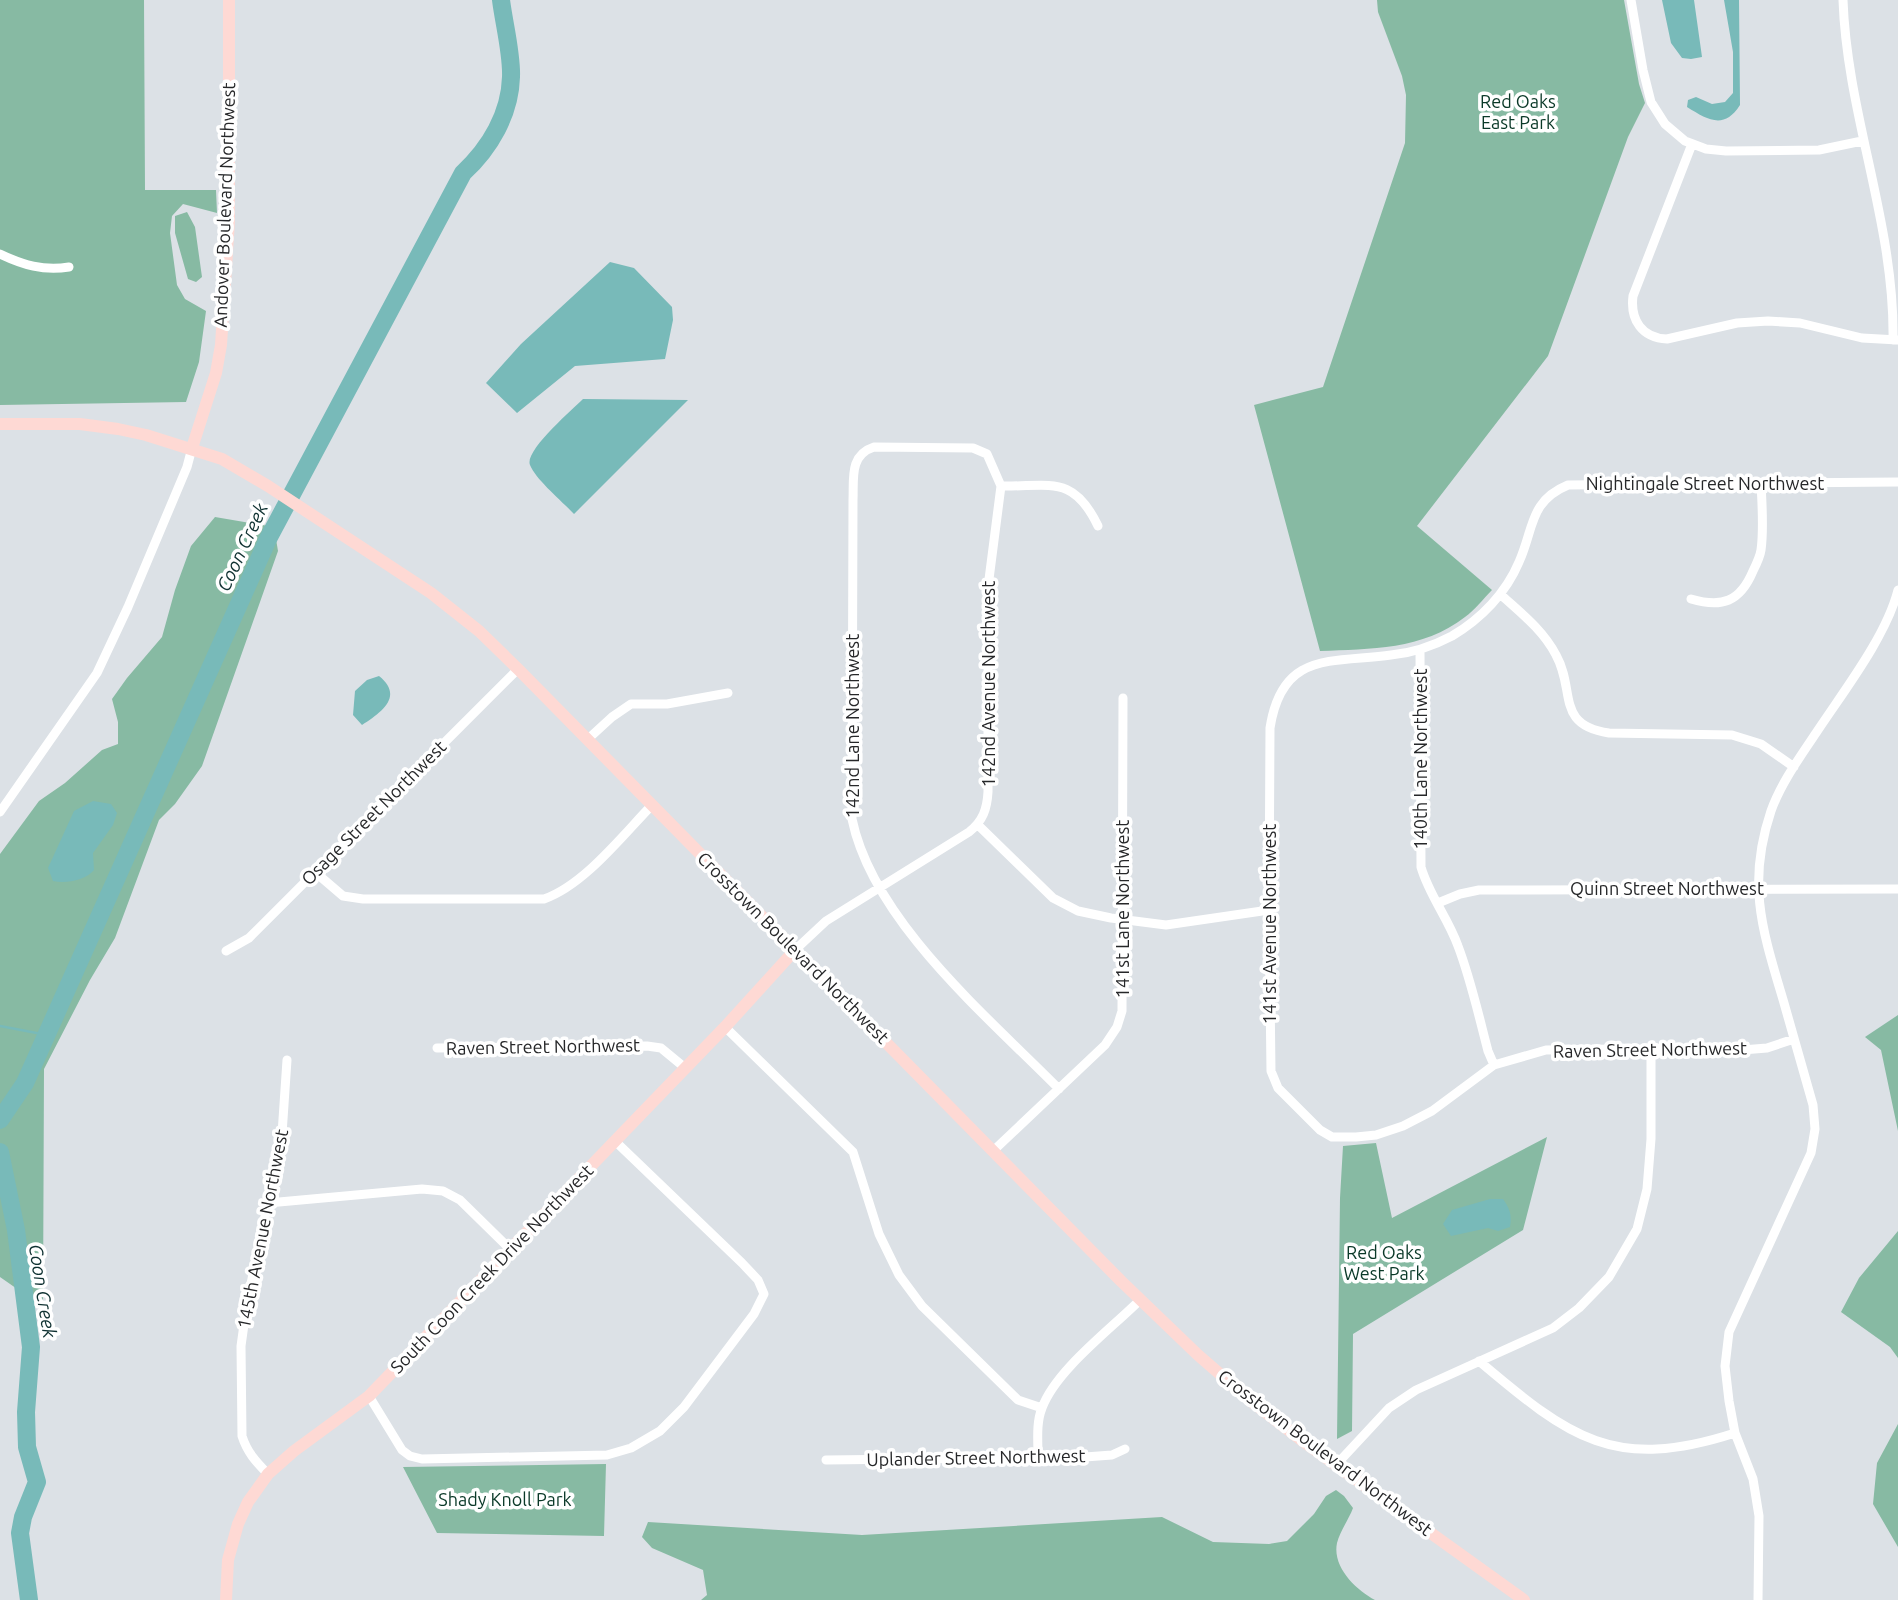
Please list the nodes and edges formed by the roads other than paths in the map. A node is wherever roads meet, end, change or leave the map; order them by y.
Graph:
1 (229, 0) edge
2 (1630, 0) edge
3 (1843, 0) edge
4 (1863, 141) junction
5 (1692, 144) junction
6 (0, 254) edge
7 (69, 267) dead end
8 (1896, 340) edge
9 (0, 424) edge
10 (192, 448) junction
11 (1898, 482) edge
12 (1761, 483) junction
13 (1001, 486) junction
14 (1098, 526) dead end
15 (1898, 590) edge
16 (1500, 594) junction
17 (1691, 599) dead end
18 (1896, 605) edge
19 (1420, 650) junction
20 (518, 669) junction
21 (727, 692) dead end
22 (1123, 698) dead end
23 (1276, 700) joint
24 (588, 739) junction
25 (1794, 766) junction
26 (652, 805) junction
27 (0, 812) edge
28 (978, 825) junction
29 (316, 872) junction
30 (880, 886) junction
31 (1898, 889) edge
32 (1758, 890) junction
33 (1438, 903) junction
34 (1269, 910) junction
35 (1123, 920) junction
36 (795, 950) junction
37 (226, 951) dead end
38 (726, 1027) junction
39 (1794, 1039) junction
40 (437, 1048) dead end
41 (1651, 1051) junction
42 (287, 1060) dead end
43 (1494, 1065) junction
44 (684, 1068) junction
45 (1059, 1089) junction
46 (1320, 1130) joint
47 (616, 1142) junction
48 (993, 1150) junction
49 (268, 1203) junction
50 (511, 1250) junction
51 (1140, 1300) junction
52 (1479, 1361) junction
53 (369, 1396) junction
54 (1042, 1408) junction
55 (1735, 1433) junction
56 (1125, 1449) dead end
57 (1038, 1457) junction
58 (826, 1460) dead end
59 (1336, 1465) junction
60 (268, 1474) junction
61 (226, 1600) edge
62 (1524, 1600) edge
63 (1758, 1600) edge

1 - 10 street, Andover Boulevard Northwest
2 - 5 street
3 - 4 street
4 - 5 street
4 - 8 street
5 - 8 street
6 - 7 street
9 - 10 street, Crosstown Boulevard Northwest
10 - 20 street, Crosstown Boulevard Northwest
10 - 27 street
11 - 12 street, Nightingale Street Northwest
12 - 16 street, Nightingale Street Northwest
12 - 17 street
13 - 14 street
13 - 28 street, 142nd Avenue Northwest
13 - 30 street, 142nd Lane Northwest
15 - 18 street
16 - 19 street, Nightingale Street Northwest
16 - 25 street
18 - 25 street
19 - 23 street, Nightingale Street Northwest
19 - 33 street, 140th Lane Northwest
20 - 24 street, Crosstown Boulevard Northwest
20 - 29 street, Osage Street Northwest
21 - 24 street
22 - 35 street, 141st Lane Northwest
23 - 34 street, 141st Avenue Northwest
24 - 26 street, Crosstown Boulevard Northwest
25 - 32 street
26 - 29 street
26 - 36 street, Crosstown Boulevard Northwest
28 - 30 street
28 - 35 street
29 - 37 street, Osage Street Northwest
30 - 36 street
30 - 45 street, 142nd Lane Northwest
31 - 32 street, Quinn Street Northwest
32 - 33 street, Quinn Street Northwest
32 - 39 street
33 - 43 street, 140th Lane Northwest
34 - 35 street
34 - 46 street, 141st Avenue Northwest
35 - 45 street, 141st Lane Northwest
36 - 38 street, South Coon Creek Drive Northwest
36 - 48 street, Crosstown Boulevard Northwest
38 - 44 street, South Coon Creek Drive Northwest
38 - 54 street
39 - 41 street, Raven Street Northwest
39 - 55 street
40 - 44 street, Raven Street Northwest
41 - 43 street, Raven Street Northwest
41 - 52 street
42 - 49 street, 145th Avenue Northwest
43 - 46 street, Raven Street Northwest
44 - 47 street, South Coon Creek Drive Northwest
45 - 48 street, 141st Lane Northwest
47 - 50 street, South Coon Creek Drive Northwest
47 - 53 street
48 - 51 street, Crosstown Boulevard Northwest
49 - 50 street
49 - 60 street, 145th Avenue Northwest
50 - 53 street, South Coon Creek Drive Northwest
51 - 54 street
51 - 59 street, Crosstown Boulevard Northwest
52 - 55 street
52 - 59 street
53 - 60 street, South Coon Creek Drive Northwest
54 - 57 street
55 - 63 street
56 - 57 street, Uplander Street Northwest
57 - 58 street, Uplander Street Northwest
59 - 62 street, Crosstown Boulevard Northwest
60 - 61 street, South Coon Creek Drive Northwest

